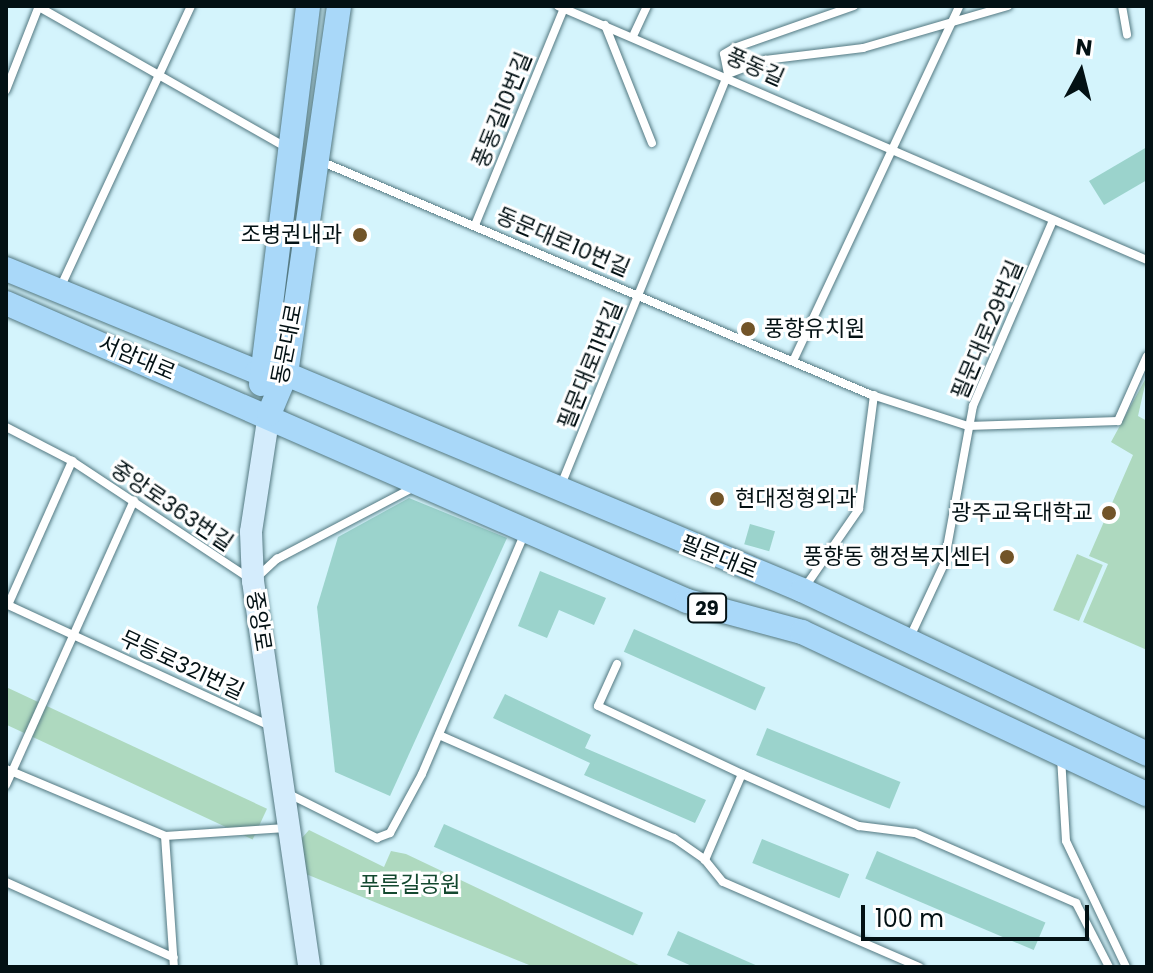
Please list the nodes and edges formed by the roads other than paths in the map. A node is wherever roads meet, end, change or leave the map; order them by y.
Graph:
1 (39, 6) edge
2 (191, 6) edge
3 (308, 6) edge
4 (339, 6) edge
5 (647, 6) edge
6 (854, 6) edge
7 (959, 6) edge
8 (1008, 6) edge
9 (1122, 6) edge
10 (560, 8) edge
11 (950, 24) junction
12 (605, 25) junction
13 (634, 34) junction
14 (1127, 35) dead end
15 (154, 72) junction
16 (728, 74) junction
17 (7, 83) edge
18 (652, 143) dead end
19 (286, 147) junction
20 (888, 148) junction
21 (318, 160) junction
22 (1053, 220) junction
23 (475, 225) junction
24 (1147, 260) edge
25 (6, 269) edge
26 (59, 291) junction
27 (638, 293) junction
28 (6, 304) edge
29 (1147, 356) edge
30 (794, 359) junction
31 (257, 372) junction
32 (286, 374) junction
33 (874, 395) junction
34 (269, 414) junction
35 (968, 426) junction
36 (6, 427) edge
37 (72, 461) junction
38 (430, 485) junction
39 (559, 491) junction
40 (134, 500) junction
41 (527, 528) junction
42 (253, 581) junction
43 (802, 590) junction
44 (7, 604) edge
45 (73, 635) junction
46 (909, 639) junction
47 (617, 664) dead end
48 (277, 729) junction
49 (439, 735) junction
50 (1062, 752) junction
51 (1147, 754) edge
52 (9, 770) edge
53 (742, 774) junction
54 (6, 785) edge
55 (286, 792) junction
56 (1147, 794) edge
57 (291, 828) junction
58 (165, 836) junction
59 (705, 860) junction
60 (6, 882) edge
61 (174, 962) edge
62 (309, 967) edge
63 (919, 967) edge
64 (1109, 967) edge
65 (1126, 967) edge

1 - 15 lane
1 - 17 lane
2 - 15 lane
3 - 19 main road, 동문대로
4 - 21 main road, 동문대로
5 - 13 lane
6 - 16 lane, 필문대로11번길
7 - 11 lane
8 - 11 lane
9 - 14 lane
10 - 12 lane, 풍동길
10 - 23 lane, 풍동길10번길
11 - 16 lane
11 - 20 lane
12 - 13 lane, 풍동길
12 - 18 lane
13 - 16 lane, 풍동길
15 - 19 lane
15 - 26 lane
16 - 20 lane, 풍동길
16 - 27 lane, 필문대로11번길
19 - 31 main road, 동문대로
20 - 22 lane, 풍동길
20 - 30 lane
21 - 23 lane, 동문대로10번길
21 - 32 main road, 동문대로
22 - 24 lane, 풍동길
22 - 35 lane, 필문대로29번길
23 - 27 lane, 동문대로10번길
25 - 26 main road, 서암대로
26 - 31 main road, 서암대로
27 - 30 lane, 동문대로10번길
27 - 39 lane, 필문대로11번길
28 - 34 main road, 서암대로
29 - 35 lane, 동문대로10번길
30 - 33 lane, 동문대로10번길
31 - 32 main road, 서암대로
31 - 34 main road, 동문대로
32 - 34 main road, 동문대로
32 - 39 main road, 필문대로 / 29
33 - 35 lane, 동문대로10번길
33 - 43 lane
34 - 38 main road, 29
34 - 42 main road, 중앙로
35 - 46 lane, 필문대로29번길
36 - 37 lane, 중앙로363번길
37 - 40 lane, 중앙로363번길
37 - 44 lane
38 - 41 main road, 29
38 - 42 lane
39 - 43 main road, 필문대로 / 29
40 - 42 lane, 중앙로363번길
40 - 45 lane
41 - 49 lane
41 - 50 main road, 29
42 - 48 main road, 중앙로
43 - 46 main road, 필문대로 / 29
44 - 45 lane, 무등로321번길
45 - 48 lane, 무등로321번길
45 - 52 lane
46 - 51 main road, 필문대로 / 29
47 - 53 lane
48 - 55 main road, 중앙로
49 - 55 lane
49 - 59 lane
50 - 56 main road, 29
50 - 65 lane
52 - 54 lane
52 - 58 lane
53 - 59 lane
53 - 64 lane
55 - 57 main road, 중앙로
57 - 58 lane
57 - 62 main road, 중앙로
58 - 61 lane
59 - 63 lane
60 - 61 lane

